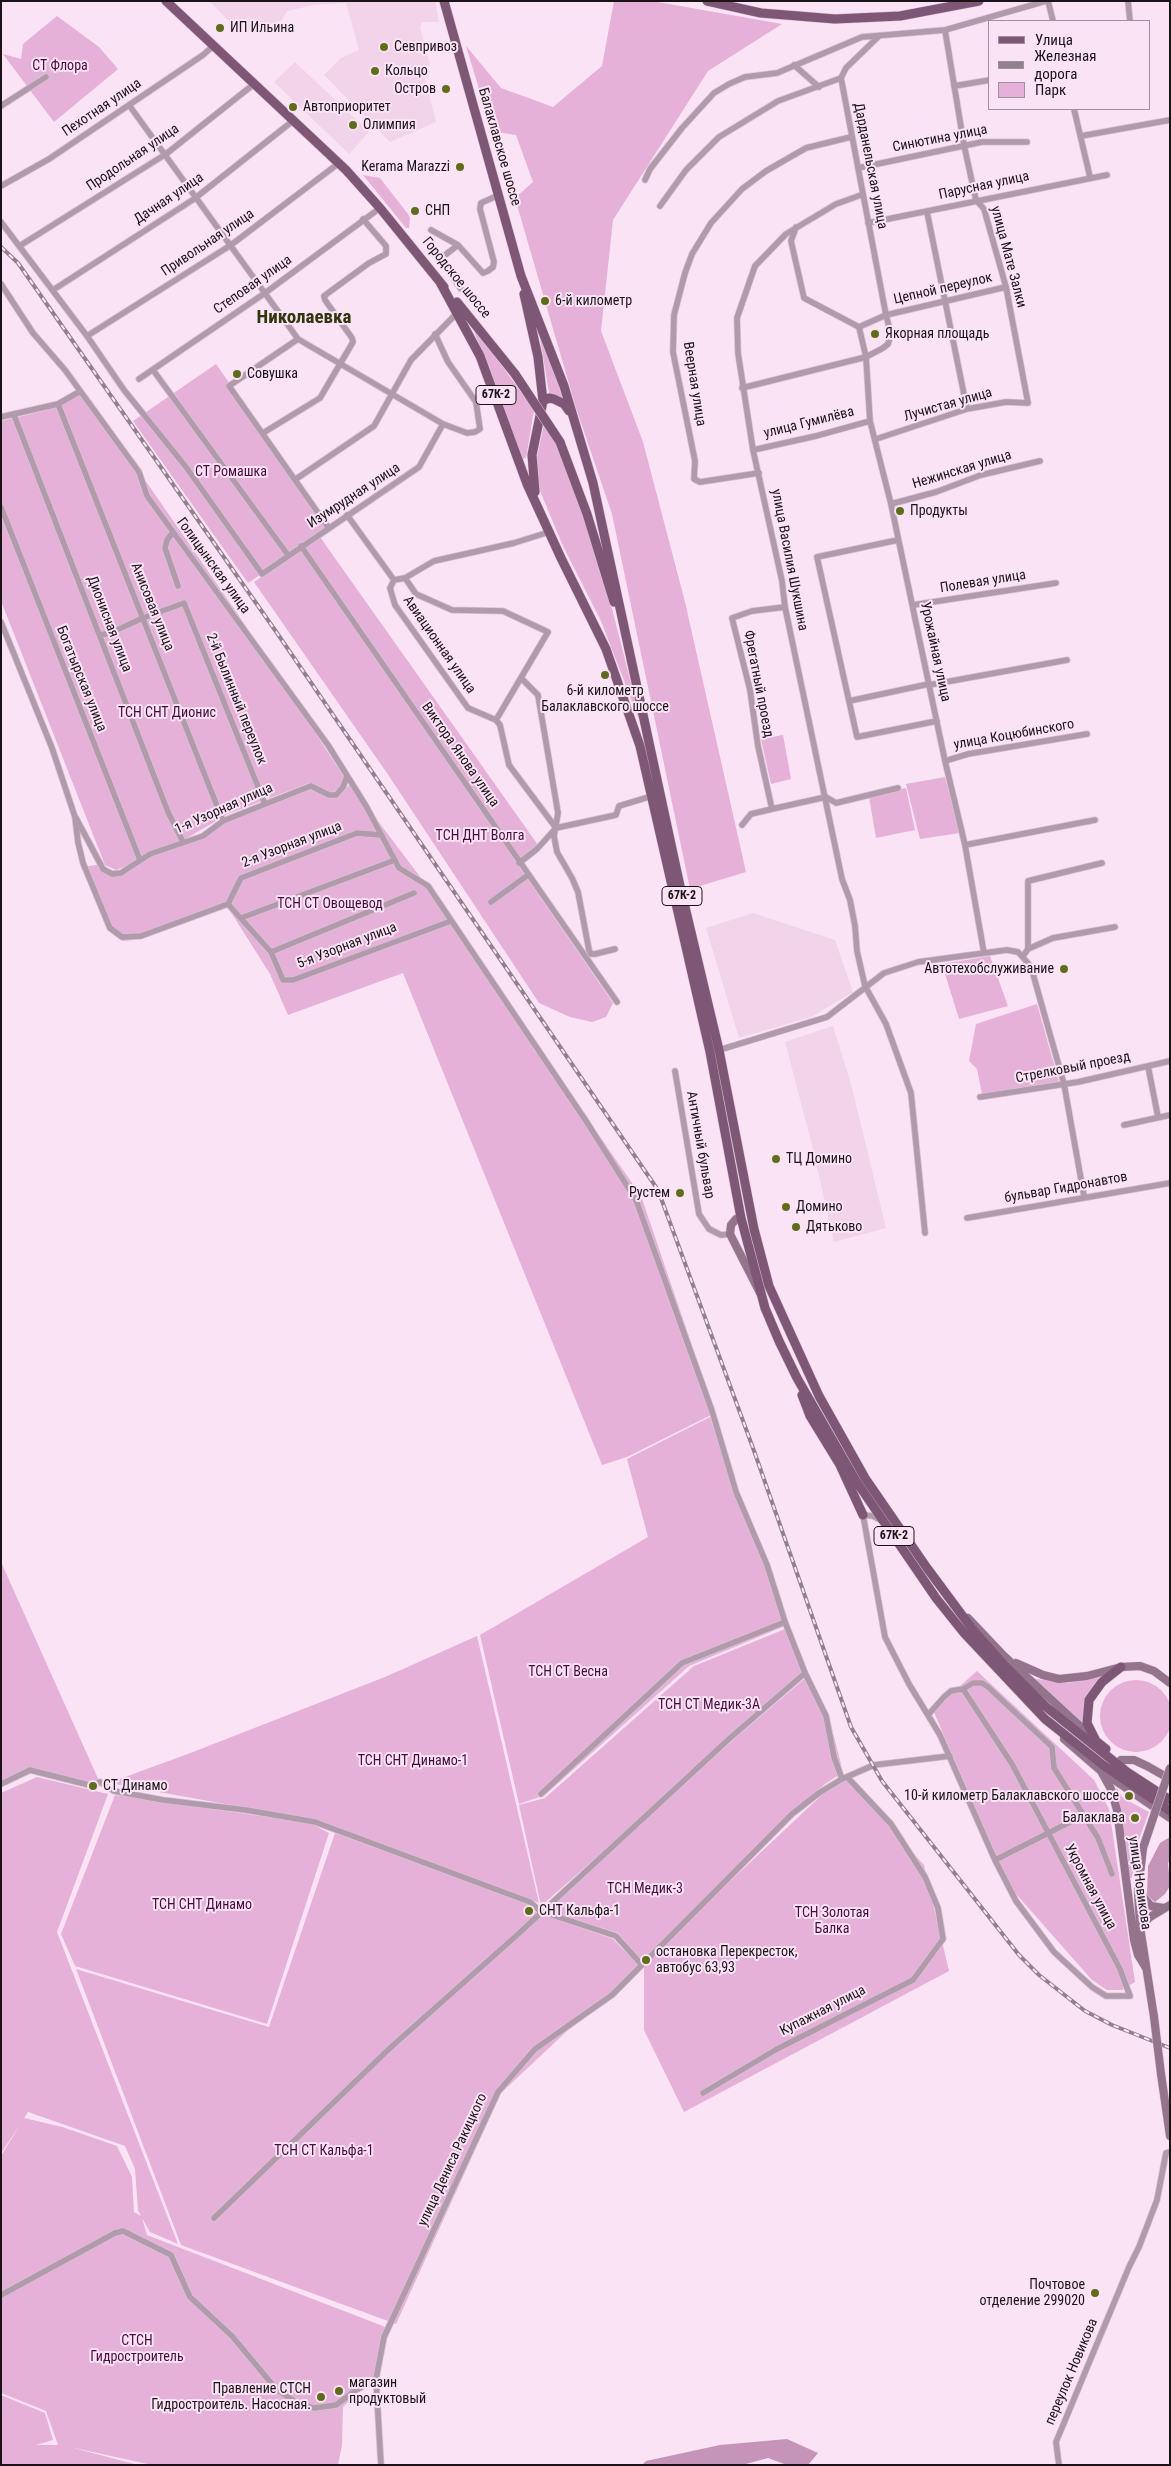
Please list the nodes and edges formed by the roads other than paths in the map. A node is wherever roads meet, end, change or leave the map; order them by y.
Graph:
1 (166, 1) edge
2 (444, 1) edge
3 (708, 1) edge
4 (979, 1) edge
5 (1047, 1) edge
6 (1128, 1) edge
7 (1053, 20) edge
8 (1130, 20) edge
9 (945, 30) junction
10 (879, 36) junction
11 (213, 46) junction
12 (794, 65) junction
13 (46, 77) dead end
14 (841, 78) junction
15 (988, 80) edge
16 (254, 84) junction
17 (954, 86) junction
18 (820, 87) junction
19 (129, 105) junction
20 (1, 106) edge
21 (1074, 110) edge
22 (294, 120) junction
23 (1170, 120) edge
24 (1081, 136) junction
25 (851, 137) junction
26 (1027, 142) dead end
27 (964, 145) junction
28 (166, 154) junction
29 (339, 163) junction
30 (858, 168) junction
31 (1107, 175) dead end
32 (1090, 177) junction
33 (645, 180) dead end
34 (1, 186) edge
35 (499, 195) junction
36 (862, 195) junction
37 (197, 197) junction
38 (976, 200) junction
39 (660, 206) dead end
40 (380, 208) junction
41 (927, 212) junction
42 (363, 219) junction
43 (1, 222) edge
44 (868, 223) junction
45 (796, 227) junction
46 (431, 230) dead end
47 (21, 245) junction
48 (231, 245) junction
49 (458, 245) junction
50 (521, 276) junction
51 (440, 282) junction
52 (1, 284) edge
53 (1006, 287) junction
54 (460, 289) dead end
55 (53, 290) junction
56 (265, 294) junction
57 (945, 302) junction
58 (458, 312) junction
59 (886, 315) junction
60 (859, 327) junction
61 (435, 334) junction
62 (87, 336) junction
63 (298, 339) junction
64 (866, 357) junction
65 (340, 363) junction
66 (152, 370) junction
67 (139, 380) dead end
68 (742, 388) junction
69 (79, 392) junction
70 (393, 394) junction
71 (544, 401) junction
72 (1028, 403) joint
73 (58, 404) junction
74 (967, 409) junction
75 (14, 415) junction
76 (1, 417) edge
77 (870, 421) junction
78 (575, 422) junction
79 (442, 424) junction
80 (263, 433) junction
81 (876, 439) junction
82 (753, 450) junction
83 (1040, 461) dead end
84 (759, 473) junction
85 (296, 479) junction
86 (891, 504) junction
87 (1, 507) edge
88 (540, 512) junction
89 (347, 515) junction
90 (328, 527) junction
91 (173, 532) junction
92 (549, 532) junction
93 (898, 540) junction
94 (301, 546) junction
95 (288, 555) junction
96 (405, 578) junction
97 (394, 580) junction
98 (1056, 583) dead end
99 (178, 586) dead end
100 (912, 605) junction
101 (785, 607) junction
102 (143, 618) junction
103 (1, 622) edge
104 (100, 635) junction
105 (626, 638) junction
106 (1067, 660) dead end
107 (521, 678) junction
108 (929, 685) junction
109 (849, 701) junction
110 (496, 720) junction
111 (937, 721) junction
112 (1087, 734) dead end
113 (945, 761) junction
114 (347, 776) junction
115 (898, 788) dead end
116 (652, 796) junction
117 (826, 797) junction
118 (265, 804) junction
119 (772, 809) junction
120 (75, 817) junction
121 (1095, 820) dead end
122 (223, 821) junction
123 (742, 825) dead end
124 (556, 828) junction
125 (382, 835) junction
126 (183, 842) junction
127 (965, 846) junction
128 (140, 860) junction
129 (395, 860) junction
130 (519, 863) junction
131 (1102, 863) dead end
132 (528, 875) junction
133 (414, 893) dead end
134 (491, 902) dead end
135 (228, 904) junction
136 (241, 918) junction
137 (451, 921) junction
138 (1115, 927) dead end
139 (615, 949) dead end
140 (1028, 949) junction
141 (271, 952) junction
142 (984, 953) junction
143 (1023, 956) junction
144 (865, 986) junction
145 (617, 1002) dead end
146 (715, 1051) junction
147 (1170, 1061) edge
148 (1148, 1066) junction
149 (674, 1071) dead end
150 (1064, 1084) junction
151 (980, 1097) dead end
152 (1170, 1115) edge
153 (1158, 1117) junction
154 (1124, 1124) dead end
155 (1170, 1182) edge
156 (1084, 1196) junction
157 (740, 1218) junction
158 (967, 1218) dead end
159 (754, 1229) junction
160 (925, 1233) dead end
161 (730, 1234) junction
162 (761, 1296) junction
163 (797, 1378) junction
164 (864, 1515) junction
165 (884, 1522) junction
166 (955, 1606) junction
167 (785, 1622) junction
168 (1004, 1656) junction
169 (1121, 1668) junction
170 (806, 1674) junction
171 (1170, 1683) edge
172 (963, 1689) junction
173 (928, 1715) junction
174 (1046, 1719) junction
175 (1096, 1741) junction
176 (950, 1756) junction
177 (1121, 1760) junction
178 (1170, 1768) edge
179 (1101, 1771) junction
180 (844, 1778) junction
181 (1170, 1779) edge
182 (1, 1784) edge
183 (1151, 1787) junction
184 (541, 1794) dead end
185 (1170, 1800) edge
186 (1170, 1811) edge
187 (1082, 1816) junction
188 (1170, 1818) edge
189 (1047, 1833) junction
190 (995, 1860) junction
191 (1112, 1874) dead end
192 (1138, 1891) junction
193 (1168, 1906) edge
194 (540, 1911) junction
195 (1140, 1927) junction
196 (642, 1965) junction
197 (1146, 1968) junction
198 (1166, 2083) edge
199 (702, 2093) dead end
200 (1170, 2136) edge
201 (1170, 2152) edge
202 (214, 2218) dead end
203 (1, 2295) edge
204 (376, 2379) junction
205 (381, 2465) edge
206 (1059, 2465) edge

1 - 11 main road, Городское шоссе / 67К-2
2 - 35 main road, Балаклавское шоссе
3 - 4 main road
5 - 7 street
5 - 9 street
6 - 8 street
9 - 10 street
9 - 17 street, улица Мате Залки
10 - 12 street
10 - 14 street
11 - 16 main road, Городское шоссе / 67К-2
11 - 19 street, Пехотная улица
12 - 18 street
12 - 33 street
13 - 20 street
14 - 18 street
14 - 25 street, Дарданельская улица
15 - 17 street
16 - 22 main road, Городское шоссе / 67К-2
16 - 28 street, Продольная улица
17 - 27 street, улица Мате Залки
18 - 39 street
19 - 28 street
19 - 34 street, Пехотная улица
21 - 24 street
22 - 29 main road, Городское шоссе / 67К-2
22 - 37 street, Дачная улица
23 - 24 street
24 - 32 street
25 - 30 street, Дарданельская улица
25 - 84 street, Веерная улица
26 - 27 street, Синютина улица
27 - 30 street, Синютина улица
27 - 38 street, улица Мате Залки
28 - 37 street
28 - 47 street, Продольная улица
29 - 40 main road, Городское шоссе / 67К-2
29 - 48 street, Привольная улица
30 - 36 street, Дарданельская улица
31 - 32 street, Парусная улица
32 - 38 street, Парусная улица
35 - 49 street
35 - 50 main road, Балаклавское шоссе
36 - 44 street, Дарданельская улица
36 - 45 street, улица Василия Шукшина
37 - 48 street
37 - 55 street, Дачная улица
38 - 41 street, Парусная улица
38 - 53 street, улица Мате Залки
40 - 42 street, Степовая улица
40 - 51 main road, Городское шоссе / 67К-2
41 - 44 street, Парусная улица
41 - 57 street
42 - 56 street, Степовая улица
42 - 65 street
43 - 47 street
44 - 59 street, Дарданельская улица
45 - 60 street
45 - 68 street, улица Василия Шукшина
46 - 49 street
47 - 55 street
48 - 56 street
48 - 62 street, Привольная улица
49 - 54 street
50 - 71 main road
50 - 78 main road
51 - 58 main road, 67К-2
51 - 105 main road, Городское шоссе / 67К-2, bridge
52 - 69 street, Голицынская улица
53 - 57 street, Цепной переулок
53 - 72 street, улица Мате Залки
55 - 62 street
56 - 63 street
56 - 66 street, Степовая улица
57 - 59 street, Цепной переулок
57 - 74 street
58 - 61 street
58 - 88 main road, 67К-2
59 - 60 street
59 - 64 street
60 - 64 street
61 - 70 street
61 - 79 street
62 - 95 street, Изумрудная улица
63 - 65 street
63 - 80 street
64 - 68 street
64 - 77 street, Урожайная улица
65 - 70 street
65 - 80 street
66 - 67 street, Степовая улица
66 - 95 street
68 - 82 street, улица Василия Шукшина
69 - 73 street
69 - 91 street, Голицынская улица
70 - 79 street
70 - 85 street
71 - 78 main road
71 - 88 main road
72 - 74 street, Лучистая улица
73 - 75 street
73 - 102 street, Анисовая улица
74 - 81 street, Лучистая улица
75 - 76 street
75 - 104 street, Дионисная улица
77 - 81 street, Урожайная улица
77 - 82 street, улица Гумилёва
78 - 105 main road
79 - 89 street, Изумрудная улица
80 - 85 street
81 - 86 street, Урожайная улица
82 - 84 street, улица Василия Шукшина
83 - 86 street, Нежинская улица
84 - 101 street, улица Василия Шукшина
85 - 90 street
86 - 93 street, Урожайная улица
87 - 128 street, Богатырская улица
88 - 92 main road, 67К-2
89 - 90 street, Изумрудная улица
89 - 97 street
90 - 94 street, Изумрудная улица
91 - 99 street
91 - 114 street, Голицынская улица
92 - 96 street
92 - 116 main road, 67К-2
93 - 100 street, Урожайная улица
93 - 109 street
94 - 95 street, Изумрудная улица
94 - 130 street, Виктора Янова улица
96 - 97 street
96 - 107 street
97 - 110 street, Авиационная улица
98 - 100 street, Полевая улица
100 - 108 street, Урожайная улица
101 - 117 street, улица Василия Шукшина
101 - 119 street, Фрегатный проезд
102 - 104 street
102 - 118 street, 2-й Былинный переулок
102 - 122 street, Анисовая улица
103 - 120 street
104 - 126 street, Дионисная улица
105 - 146 main road, 67К-2
106 - 108 street
107 - 110 street
107 - 124 street
108 - 109 street
108 - 111 street, Урожайная улица
109 - 111 street
110 - 124 street
111 - 113 street, Урожайная улица
112 - 113 street, улица Коцюбинского
113 - 127 street, Урожайная улица
114 - 118 street, 1-я Узорная улица
114 - 125 street, Голицынская улица
115 - 117 street
116 - 124 street
116 - 146 main road, 67К-2
117 - 119 street
117 - 144 street, улица Василия Шукшина
118 - 122 street, 1-я Узорная улица
119 - 123 street
120 - 128 street, 1-я Узорная улица
120 - 135 street
121 - 127 street
122 - 126 street, 1-я Узорная улица
124 - 130 street
124 - 139 street
125 - 129 street, Голицынская улица
125 - 135 street, 2-я Узорная улица
126 - 128 street, 1-я Узорная улица
127 - 142 street, Урожайная улица
129 - 136 street
129 - 137 street, Голицынская улица
130 - 132 street, Виктора Янова улица
131 - 140 street
132 - 134 street
132 - 145 street, Виктора Янова улица
133 - 141 street
135 - 136 street, 5-я Узорная улица
136 - 141 street, 5-я Узорная улица
137 - 141 street, 5-я Узорная улица
137 - 167 street
138 - 140 street
140 - 143 street
142 - 143 street
142 - 144 street
143 - 150 street
144 - 146 street
144 - 160 street, улица Василия Шукшина
146 - 157 main road, 67К-2
146 - 159 main road, 67К-2
147 - 148 street, Стрелковый проезд
148 - 150 street, Стрелковый проезд
148 - 153 street
149 - 161 street, Античный бульвар
150 - 151 street, Стрелковый проезд
150 - 156 street
152 - 153 street
153 - 154 street
155 - 156 street, бульвар Гидронавтов
156 - 158 street, бульвар Гидронавтов
157 - 159 main road
157 - 161 main road
157 - 162 main road, 67К-2
159 - 166 main road, 67К-2
161 - 162 main road
162 - 163 main road, 67К-2
163 - 164 main road
163 - 165 main road, 67К-2
164 - 165 street
164 - 173 street
165 - 174 main road, 67К-2
166 - 168 main road
166 - 183 main road, 67К-2
167 - 170 street
167 - 184 street
168 - 169 main road
168 - 175 main road
169 - 171 main road
169 - 175 main road
170 - 180 street
170 - 194 street
172 - 173 street
172 - 187 street
172 - 189 street, Укромная улица
173 - 176 street
174 - 179 main road
174 - 186 main road, 67К-2
175 - 177 main road
176 - 180 street, улица Дениса Ракицкого
176 - 190 street
177 - 181 main road
177 - 183 main road
178 - 192 main road, улица Новикова, bridge
179 - 188 main road
179 - 197 main road, улица Новикова
180 - 196 street, улица Дениса Ракицкого
180 - 199 street, Купажная улица
182 - 194 street
183 - 185 main road, 67К-2
187 - 189 street
187 - 191 street
189 - 190 street
189 - 190 street, Укромная улица
192 - 193 main road
192 - 195 main road, улица Новикова
193 - 195 main road
194 - 196 street
194 - 202 street
195 - 197 main road, улица Новикова
196 - 204 street, улица Дениса Ракицкого
197 - 198 main road, улица Новикова, bridge
198 - 200 main road, улица Новикова
201 - 206 street, переулок Новикова
203 - 204 street
204 - 205 street, улица Дениса Ракицкого

